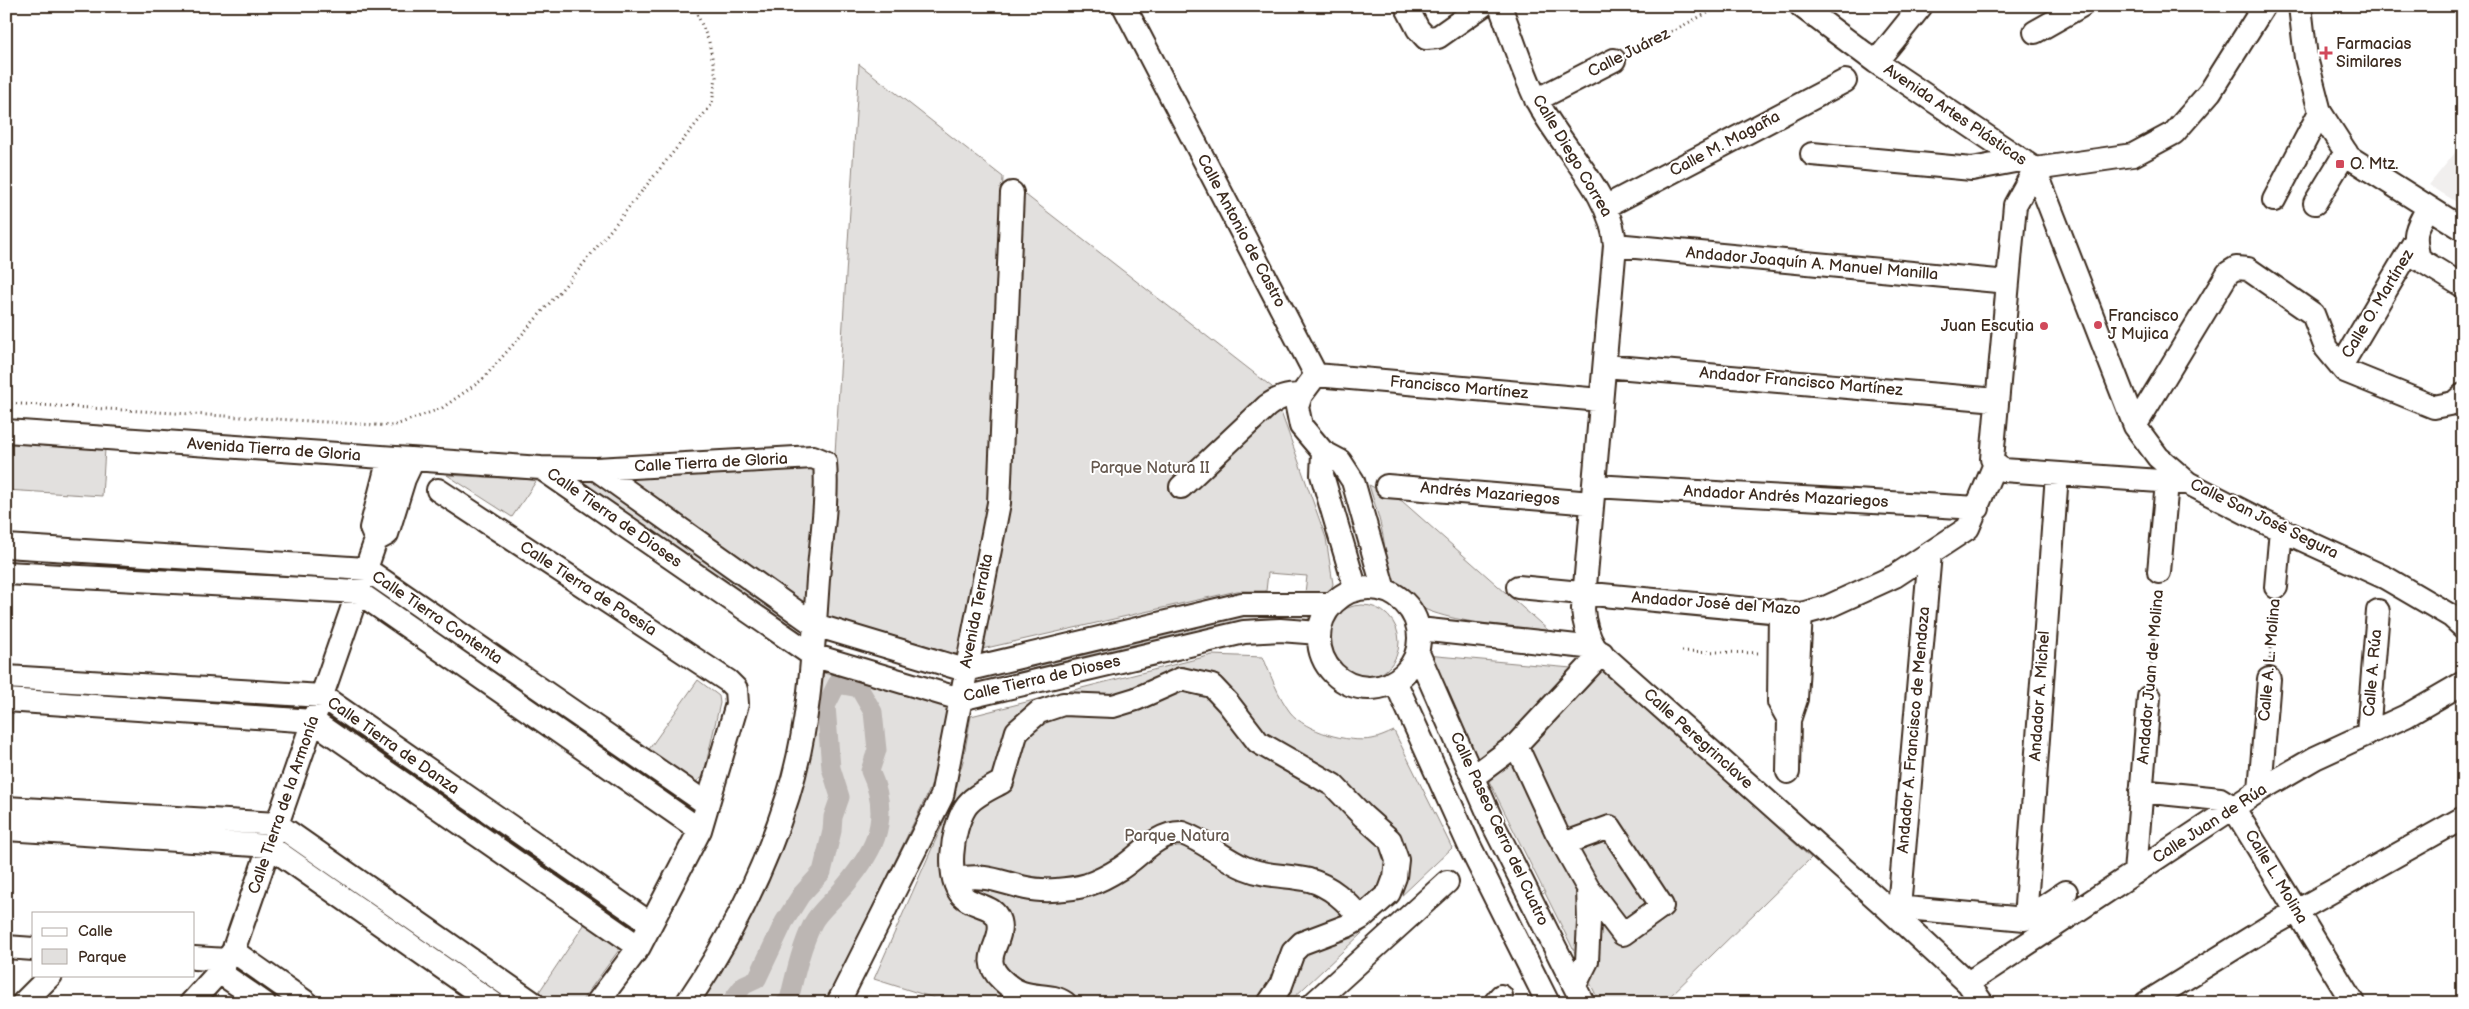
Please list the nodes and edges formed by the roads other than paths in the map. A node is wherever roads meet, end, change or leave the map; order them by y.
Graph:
1 (1124, 6) edge
2 (1406, 6) edge
3 (1482, 6) edge
4 (1500, 6) edge
5 (1801, 6) edge
6 (1921, 6) edge
7 (2081, 6) edge
8 (2264, 6) edge
9 (2300, 6) edge
10 (2035, 32) dead end
11 (1614, 60) road end
12 (1876, 62) junction
13 (1845, 80) dead end
14 (1536, 100) junction
15 (2320, 112) junction
16 (2346, 152) junction
17 (1812, 154) dead end
18 (2027, 164) junction
19 (1012, 193) dead end
20 (2274, 200) dead end
21 (2315, 204) dead end
22 (1605, 207) junction
23 (2428, 208) junction
24 (2463, 229) edge
25 (2414, 242) junction
26 (1616, 245) junction
27 (2008, 282) junction
28 (2463, 286) edge
29 (1605, 366) junction
30 (2341, 366) junction
31 (1316, 375) junction
32 (2463, 395) edge
33 (1301, 396) junction
34 (1602, 400) junction
35 (1997, 400) junction
36 (2136, 426) junction
37 (6, 431) edge
38 (1323, 452) junction
39 (389, 458) junction
40 (413, 460) junction
41 (1995, 464) junction
42 (541, 468) junction
43 (596, 469) junction
44 (2057, 474) junction
45 (2177, 482) junction
46 (1387, 486) dead end
47 (1181, 487) dead end
48 (438, 490) dead end
49 (1593, 494) junction
50 (1978, 508) junction
51 (2281, 529) junction
52 (376, 540) junction
53 (6, 546) edge
54 (1930, 553) junction
55 (366, 569) junction
56 (2159, 572) road end
57 (6, 573) edge
58 (1518, 588) dead end
59 (2276, 588) road end
60 (1356, 590) junction
61 (1384, 590) junction
62 (358, 592) junction
63 (1584, 594) junction
64 (1332, 604) junction
65 (2378, 612) dead end
66 (1790, 613) junction
67 (2459, 617) edge
68 (815, 625) junction
69 (1419, 629) junction
70 (1319, 633) junction
71 (1598, 651) junction
72 (1418, 654) junction
73 (812, 655) junction
74 (965, 670) junction
75 (6, 677) edge
76 (2269, 679) road end
77 (1396, 681) junction
78 (2463, 683) edge
79 (322, 696) junction
80 (2149, 697) road end
81 (6, 700) edge
82 (960, 700) junction
83 (1789, 720) junction
84 (313, 721) junction
85 (2368, 734) junction
86 (1516, 745) junction
87 (1788, 772) dead end
88 (1472, 777) junction
89 (2260, 790) junction
90 (2142, 791) junction
91 (707, 804) junction
92 (6, 808) edge
93 (2226, 813) junction
94 (2463, 818) edge
95 (277, 824) junction
96 (1494, 826) junction
97 (6, 829) edge
98 (700, 830) junction
99 (1563, 844) junction
100 (269, 846) junction
101 (1470, 847) junction
102 (2135, 873) junction
103 (955, 879) junction
104 (1447, 882) dead end
105 (1588, 888) junction
106 (2066, 892) dead end
107 (1892, 907) junction
108 (2297, 911) junction
109 (1361, 918) junction
110 (2025, 918) junction
111 (651, 924) junction
112 (6, 947) edge
113 (638, 947) junction
114 (32, 949) edge
115 (195, 958) edge
116 (226, 961) junction
117 (50, 976) edge
118 (1968, 983) junction
119 (1579, 994) edge
120 (23, 1003) edge
121 (191, 1003) edge
122 (264, 1003) edge
123 (307, 1003) edge
124 (493, 1003) edge
125 (533, 1003) edge
126 (597, 1003) edge
127 (687, 1003) edge
128 (838, 1003) edge
129 (1064, 1003) edge
130 (1269, 1003) edge
131 (1314, 1003) edge
132 (1548, 1003) edge
133 (1982, 1003) edge
134 (2146, 1003) edge
135 (2353, 1003) edge

1 - 31 street, Calle Antonio de Castro
2 - 3 street
4 - 14 street, Calle Diego Correa
5 - 12 street, Avenida Artes Plásticas
6 - 12 street
7 - 10 street
8 - 18 street, Avenida Artes Plásticas
9 - 15 street
11 - 14 street, Calle Juárez
12 - 18 street, Avenida Artes Plásticas
13 - 22 street, Calle M. Magaña
14 - 22 street, Calle Diego Correa
15 - 16 street
15 - 20 street
16 - 21 street
16 - 23 street
17 - 18 street
18 - 27 street
18 - 36 street, Calle San José Segura
19 - 74 street, Avenida Terralta
22 - 26 street, Calle Diego Correa
23 - 24 street
23 - 25 street, Calle O. Martínez
25 - 28 street
25 - 30 street, Calle O. Martínez
26 - 27 street, Andador Joaquín A. Manuel Manilla
26 - 29 street, Calle Diego Correa
27 - 35 street
29 - 34 street, Calle Diego Correa
29 - 35 street, Andador Francisco Martínez
30 - 32 street
30 - 36 street
31 - 33 street
31 - 34 street, Francisco Martínez
33 - 38 street
33 - 47 street
34 - 49 street, Calle Peregrinclave
35 - 41 street
36 - 45 street, Calle San José Segura
37 - 39 street, Avenida Tierra de Gloria
38 - 60 street
38 - 61 street
39 - 40 street, Avenida Tierra de Gloria
39 - 52 street, Calle Tierra de la Armonía
40 - 42 street, Avenida Tierra de Gloria
40 - 52 street, Calle Tierra de la Armonía
41 - 44 street
41 - 50 street, Andador José del Mazo
42 - 43 street, Calle Tierra de Dioses
42 - 73 street, Calle Tierra de Dioses
43 - 68 street, Calle Tierra de Dioses
43 - 68 street, Calle Tierra de Gloria
44 - 45 street
44 - 110 street, Andador A. Michel
45 - 51 street, Calle San José Segura
45 - 56 street, Andador Juan de Molina
46 - 49 street, Andrés Mazariegos
48 - 91 street, Calle Tierra de Poesía
49 - 50 street, Andador Andrés Mazariegos
49 - 63 street, Calle Peregrinclave
50 - 54 street, Andador José del Mazo
51 - 59 street, Calle A. L. Molina
51 - 67 street, Calle San José Segura
52 - 55 street, Calle Tierra de la Armonía
53 - 55 street, Calle Tierra Contenta
54 - 66 street, Andador José del Mazo
54 - 107 street, Andador A. Francisco de Mendoza
55 - 62 street, Calle Tierra de la Armonía
55 - 91 street, Calle Tierra Contenta
57 - 62 street, Calle Tierra Contenta
58 - 63 street, Andador José del Mazo
60 - 61 street
60 - 64 street
61 - 69 street
62 - 79 street, Calle Tierra de la Armonía
62 - 98 street, Calle Tierra Contenta
63 - 66 street, Andador José del Mazo
63 - 71 street, Calle Peregrinclave
64 - 70 street
64 - 74 street, Calle Tierra de Dioses
65 - 85 street, Calle A. Rúa
66 - 83 street
66 - 83 street
68 - 73 street
68 - 74 street, Calle Tierra de Dioses
69 - 71 street
69 - 72 street
70 - 77 street
70 - 82 street, Calle Tierra de Dioses
71 - 86 street
71 - 107 street, Calle Peregrinclave
72 - 77 street
72 - 88 street, Calle Paseo Cerro del Cuatro
73 - 82 street, Calle Tierra de Dioses
73 - 127 street
74 - 82 street, Avenida Terralta
75 - 79 street, Calle Tierra de Danza
76 - 89 street, Calle A. L. Molina
77 - 101 street, Calle Paseo Cerro del Cuatro
78 - 85 street, Calle Juan de Rúa
79 - 84 street, Calle Tierra de la Armonía
79 - 111 street, Calle Tierra de Danza
80 - 90 street, Andador Juan de Molina
81 - 84 street, Calle Tierra de Danza
82 - 128 street, Avenida Terralta
83 - 87 street
84 - 95 street, Calle Tierra de la Armonía
84 - 113 street, Calle Tierra de Danza
85 - 89 street, Calle Juan de Rúa
86 - 88 street
86 - 99 street
88 - 96 street, Calle Paseo Cerro del Cuatro
89 - 93 street, Calle Juan de Rúa
90 - 93 street
90 - 102 street, Andador Juan de Molina
91 - 98 street
92 - 95 street
93 - 102 street, Calle Juan de Rúa
93 - 108 street, Calle L. Molina
94 - 108 street
95 - 100 street, Calle Tierra de la Armonía
95 - 125 street
96 - 101 street
96 - 119 street, Calle Paseo Cerro del Cuatro
97 - 100 street
98 - 111 street
99 - 105 street
99 - 105 street
100 - 116 street, Calle Tierra de la Armonía
100 - 124 street
101 - 132 street, Calle Paseo Cerro del Cuatro
102 - 118 street, Calle Juan de Rúa
103 - 109 street
103 - 109 street
103 - 129 street
104 - 131 street
105 - 119 street
106 - 110 street
107 - 110 street
107 - 118 street, Calle Peregrinclave
108 - 134 street
108 - 135 street, Calle L. Molina
109 - 130 street
111 - 113 street
112 - 114 street
113 - 126 street
115 - 116 street
116 - 121 street, Calle Tierra de la Armonía
116 - 122 street
116 - 123 street
117 - 120 street
118 - 133 street, Calle Peregrinclave

